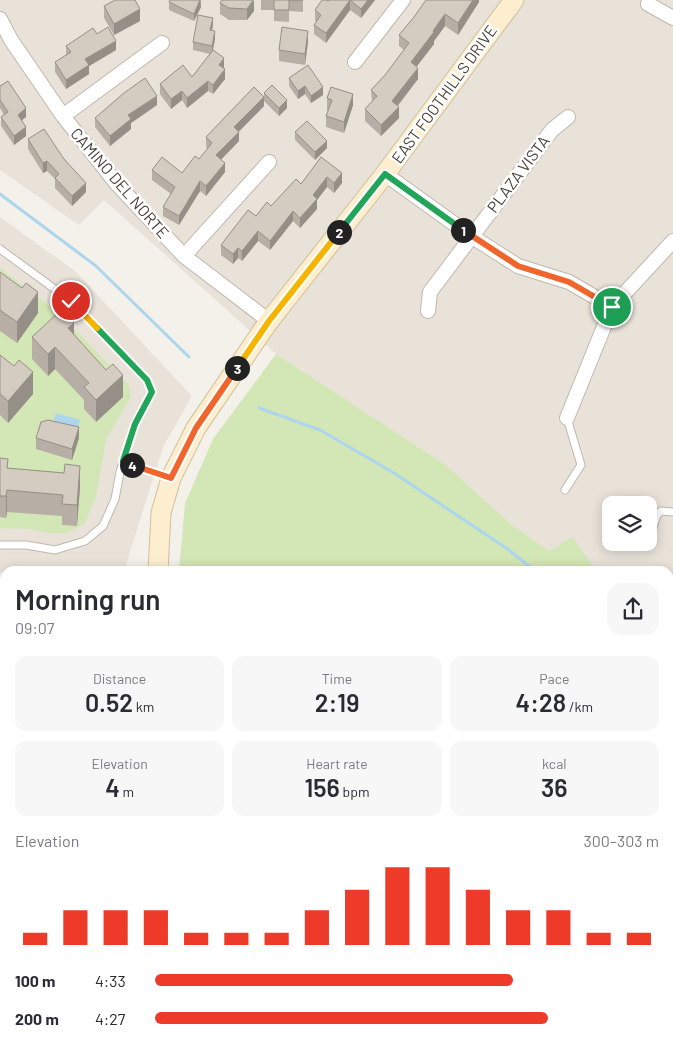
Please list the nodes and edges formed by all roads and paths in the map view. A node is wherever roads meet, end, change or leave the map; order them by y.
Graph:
1 (403, 0) edge
2 (514, 0) edge
3 (648, 4) dead end
4 (673, 18) edge
5 (0, 20) edge
6 (162, 43) dead end
7 (355, 62) dead end
8 (63, 116) junction
9 (568, 117) dead end
10 (269, 162) dead end
11 (385, 174) junction
12 (471, 236) junction
13 (673, 241) edge
14 (0, 249) edge
15 (184, 256) junction
16 (612, 307) junction
17 (428, 311) dead end
18 (269, 321) junction
19 (567, 418) joint
20 (123, 461) junction
21 (171, 478) junction
22 (565, 490) dead end
23 (673, 512) edge
24 (657, 514) edge
25 (0, 545) edge
26 (158, 566) edge

1 - 7 street
2 - 11 street, EAST FOOTHILLS DRIVE
3 - 4 street
5 - 8 street, CAMINO DEL NORTE
6 - 8 street
8 - 15 street, CAMINO DEL NORTE
9 - 12 street, PLAZA VISTA
10 - 15 street
11 - 12 street
11 - 18 street, EAST FOOTHILLS DRIVE
12 - 16 street
12 - 17 street, PLAZA VISTA
13 - 16 street
14 - 20 lane
15 - 18 street, CAMINO DEL NORTE
16 - 19 street
18 - 21 street, EAST FOOTHILLS DRIVE
19 - 22 lane
20 - 21 lane
20 - 25 lane
21 - 26 street, EAST FOOTHILLS DRIVE
23 - 24 lane

